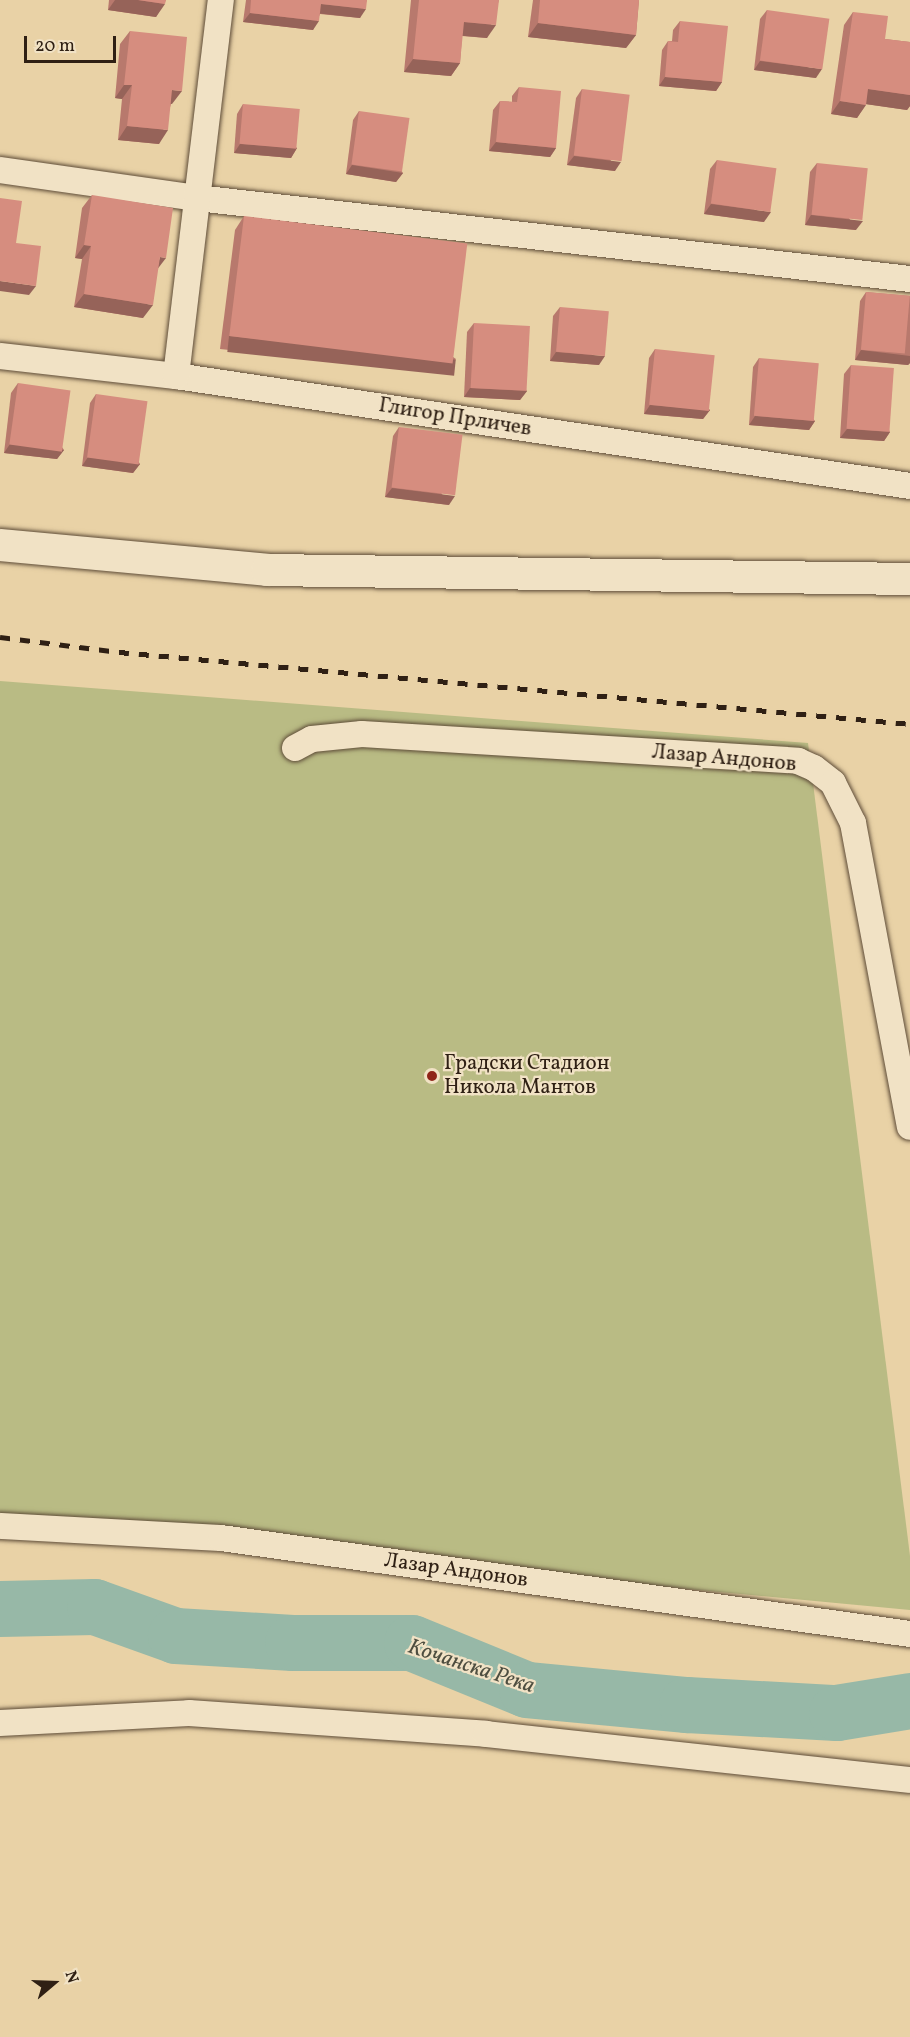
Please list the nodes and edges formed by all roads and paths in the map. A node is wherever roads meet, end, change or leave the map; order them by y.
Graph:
1 (221, 0) edge
2 (0, 170) edge
3 (197, 198) junction
4 (910, 279) edge
5 (0, 356) edge
6 (176, 376) junction
7 (910, 486) edge
8 (0, 545) edge
9 (910, 579) edge
10 (295, 748) dead end
11 (910, 1126) edge
12 (0, 1526) edge
13 (910, 1634) edge
14 (0, 1723) edge
15 (910, 1780) edge

1 - 3 street
2 - 3 street
3 - 4 street
3 - 6 street
5 - 6 street, Глигор Прличев
6 - 7 street, Глигор Прличев
8 - 9 street
10 - 11 street, Лазар Андонов
12 - 13 street, Лазар Андонов
14 - 15 street

